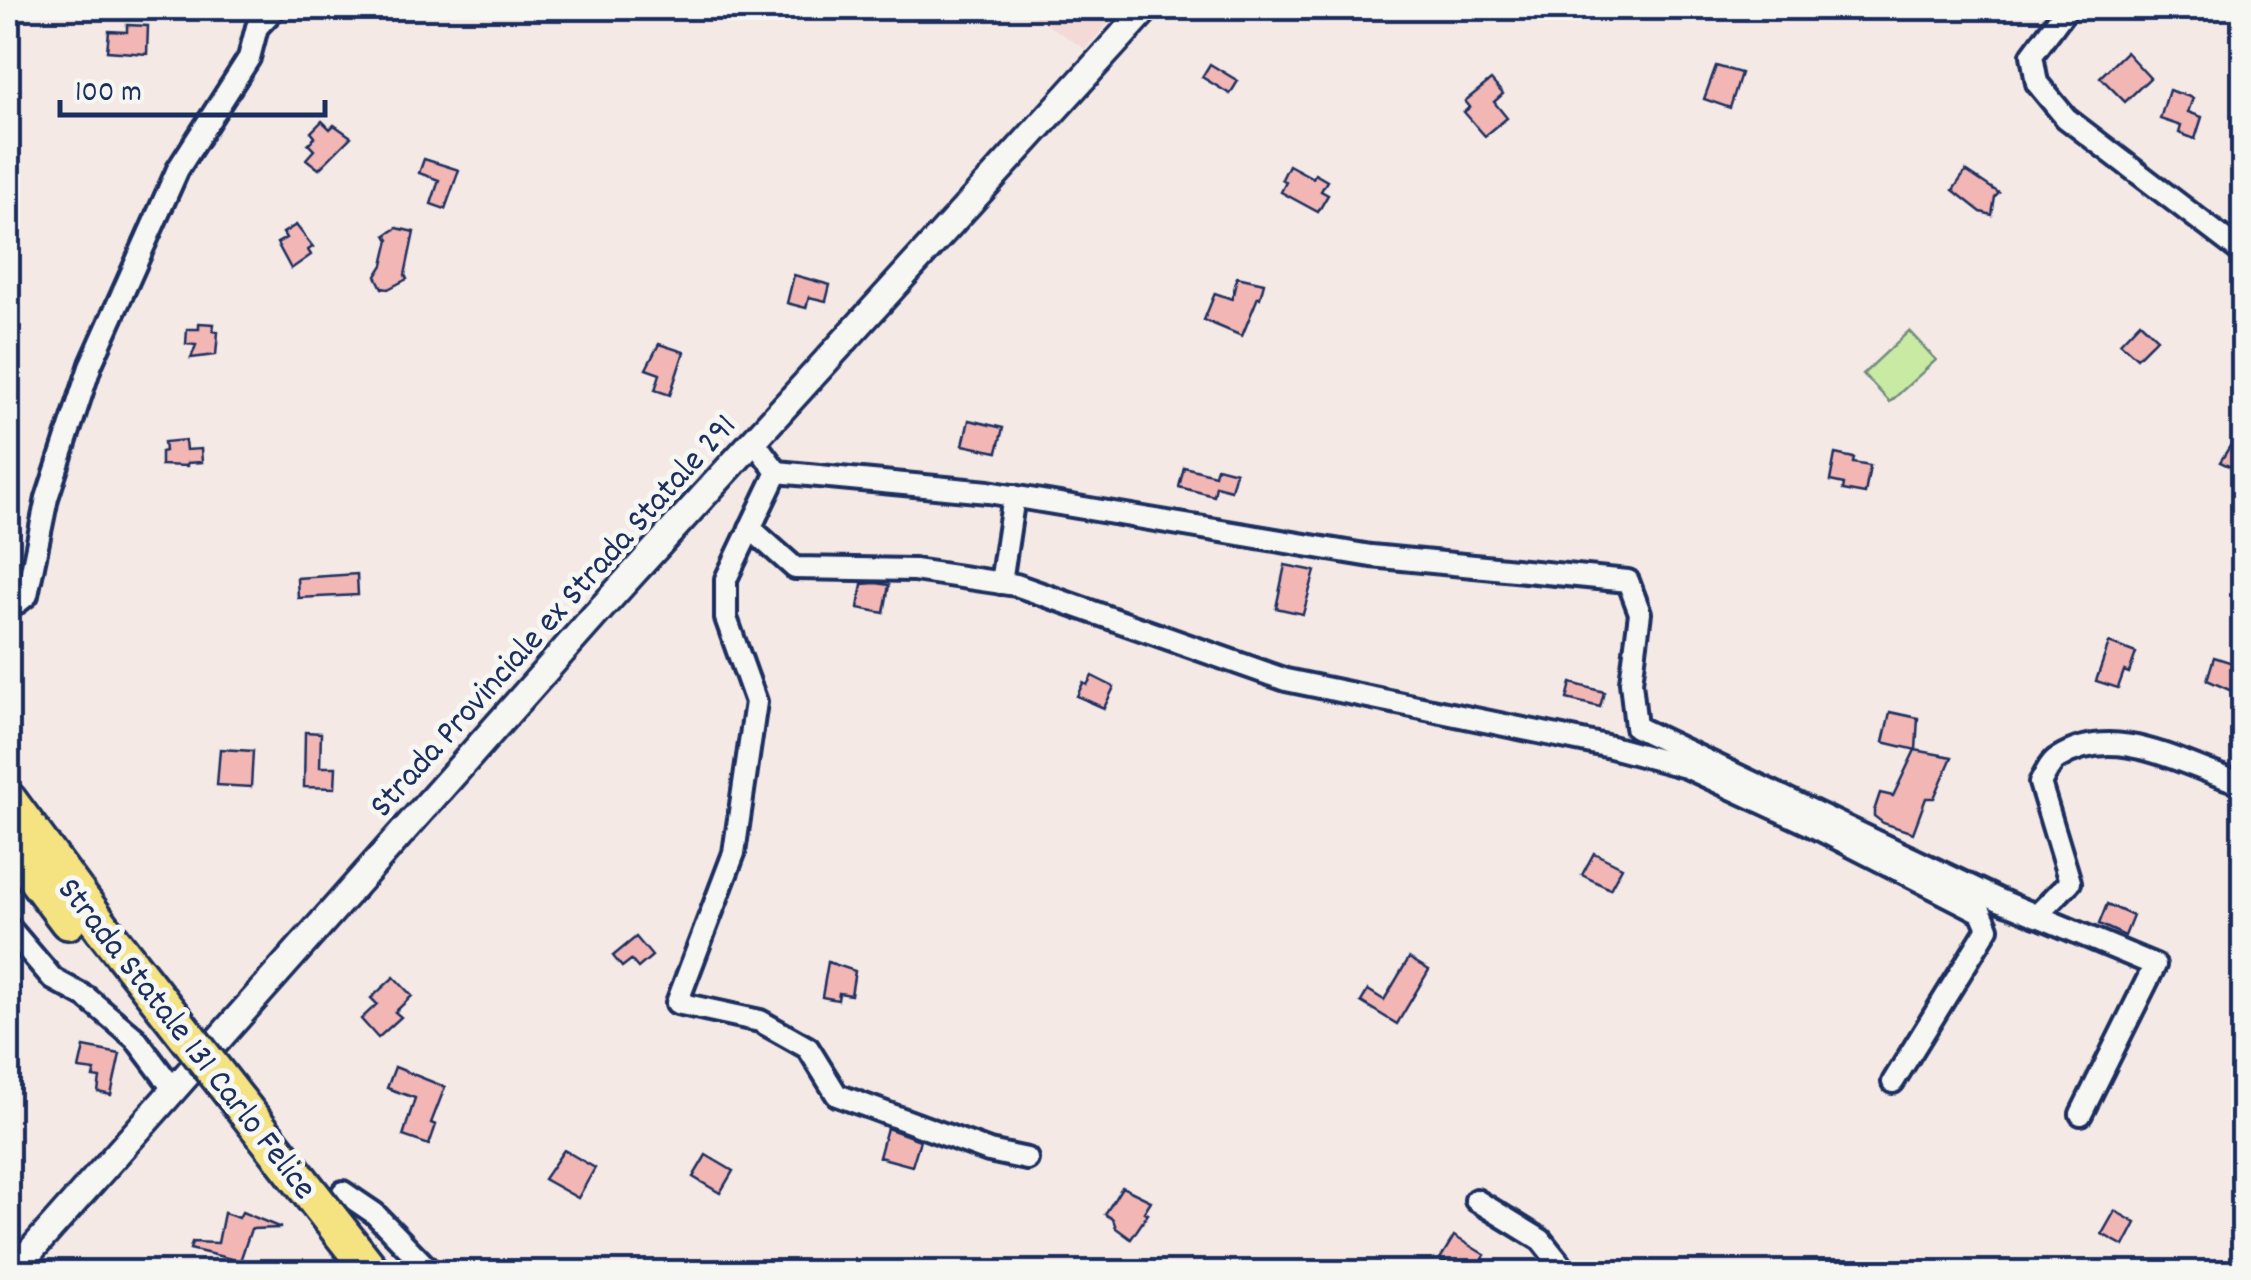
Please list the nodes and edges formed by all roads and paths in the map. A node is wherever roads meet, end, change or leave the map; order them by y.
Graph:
1 (275, 8) edge
2 (1148, 8) edge
3 (2067, 8) edge
4 (2244, 254) edge
5 (754, 441) junction
6 (777, 472) junction
7 (1014, 496) junction
8 (750, 528) junction
9 (1001, 582) junction
10 (8, 605) edge
11 (2244, 784) edge
12 (8, 800) edge
13 (8, 842) edge
14 (2036, 916) junction
15 (8, 926) edge
16 (95, 937) junction
17 (1893, 1082) dead end
18 (174, 1090) junction
19 (2081, 1114) dead end
20 (1028, 1159) dead end
21 (343, 1192) dead end
22 (1476, 1200) dead end
23 (12, 1272) edge
24 (343, 1272) edge
25 (372, 1272) edge
26 (431, 1272) edge
27 (1557, 1272) edge

1 - 10 street
2 - 5 street, Strada Provinciale ex Strada Statale 291
3 - 4 street
5 - 6 street
5 - 18 street, Strada Provinciale ex Strada Statale 291
6 - 7 street
6 - 8 street
7 - 9 street
7 - 14 street
8 - 9 street
8 - 20 street
9 - 17 street
11 - 14 street
12 - 16 highway, Strada Statale 131 Carlo Felice
13 - 16 highway, Strada Statale 131 Carlo Felice
14 - 19 street
15 - 18 street
16 - 24 highway, Strada Statale 131 Carlo Felice
16 - 25 highway, Strada Statale 131 Carlo Felice, bridge
18 - 23 street, Strada Provinciale ex Strada Statale 291
21 - 26 street
22 - 27 street

